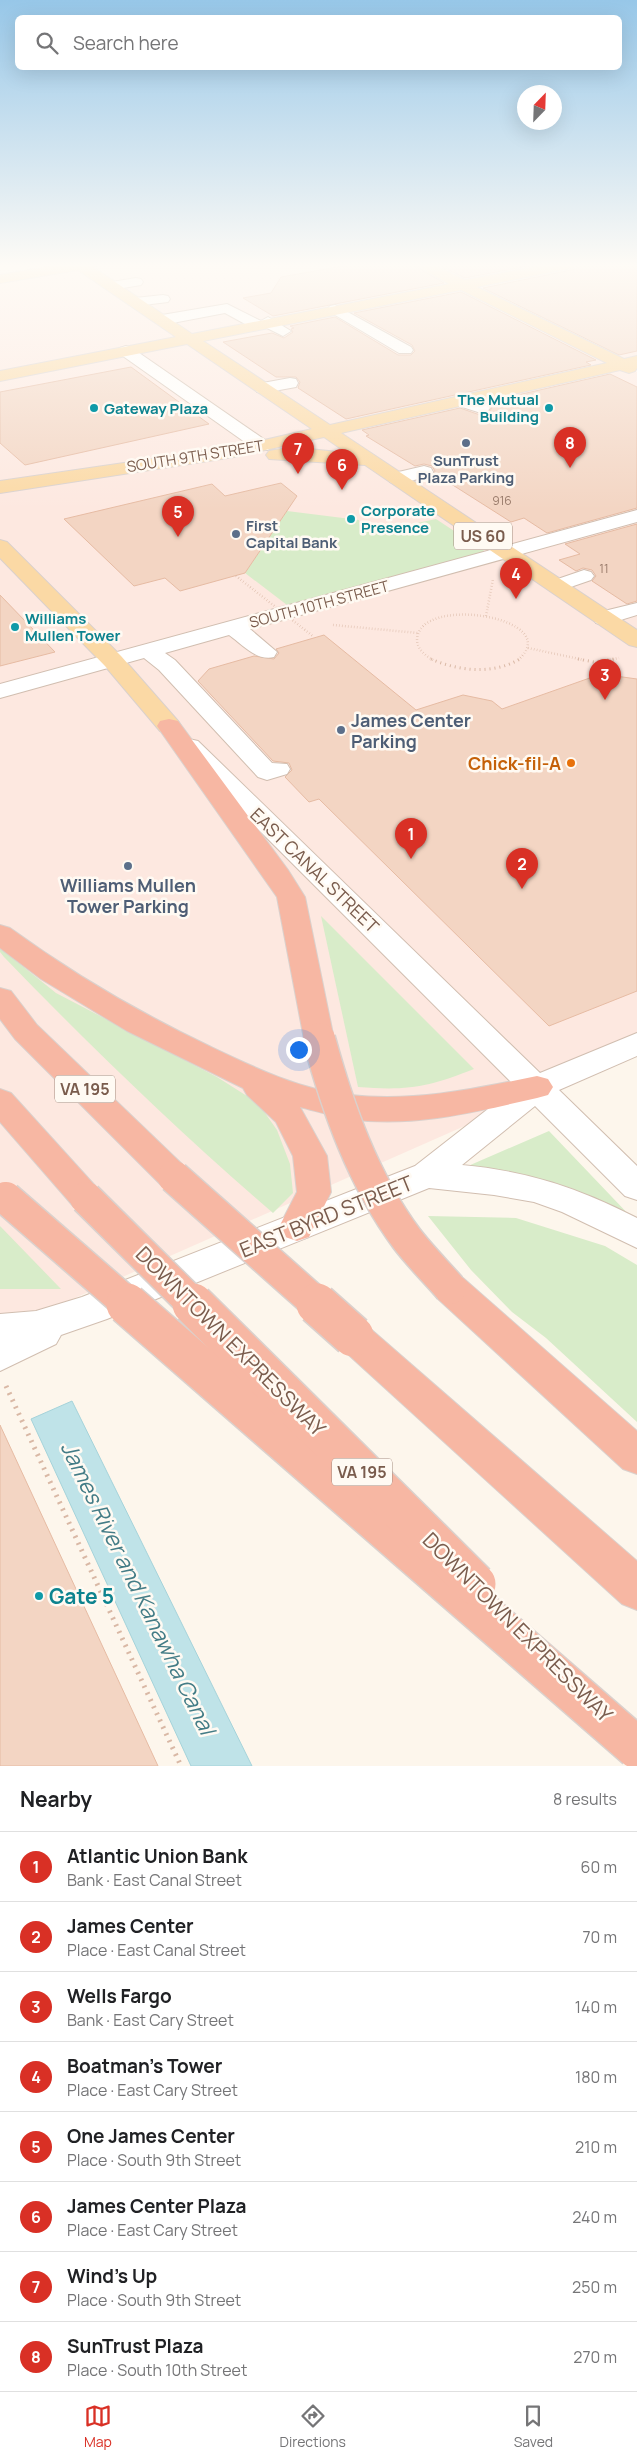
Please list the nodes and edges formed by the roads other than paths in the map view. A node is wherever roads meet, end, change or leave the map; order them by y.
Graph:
1 (155, 345) edge
2 (199, 345) edge
3 (397, 345) edge
4 (592, 345) edge
5 (405, 350) dead end
6 (126, 352) junction
7 (629, 363) edge
8 (637, 372) edge
9 (0, 376) edge
10 (267, 381) junction
11 (290, 383) dead end
12 (462, 401) junction
13 (481, 408) dead end
14 (328, 432) junction
15 (262, 446) junction
16 (234, 452) junction
17 (370, 460) junction
18 (424, 472) dead end
19 (396, 478) junction
20 (0, 487) edge
21 (637, 516) edge
22 (0, 546) edge
23 (507, 552) junction
24 (584, 576) dead end
25 (556, 586) junction
26 (636, 609) edge
27 (604, 618) junction
28 (234, 628) junction
29 (637, 640) edge
30 (149, 651) junction
31 (266, 652) dead end
32 (113, 661) junction
33 (0, 691) edge
34 (169, 726) junction
35 (278, 769) dead end
36 (0, 934) edge
37 (0, 998) edge
38 (637, 1044) edge
39 (250, 1079) junction
40 (537, 1087) junction
41 (0, 1101) edge
42 (427, 1175) junction
43 (637, 1187) edge
44 (3, 1195) edge
45 (297, 1227) junction
46 (637, 1234) edge
47 (94, 1308) junction
48 (0, 1330) edge
49 (0, 1355) edge
50 (637, 1456) edge
51 (637, 1589) edge
52 (637, 1746) edge

1 - 6 main road
2 - 10 main road
3 - 5 street
4 - 7 main road
6 - 9 main road
6 - 15 street
7 - 8 main road
7 - 12 main road, SOUTH 9TH STREET
10 - 11 street
10 - 14 main road
12 - 13 street
12 - 14 main road, SOUTH 9TH STREET
14 - 15 main road, SOUTH 9TH STREET
14 - 17 main road, US 60
15 - 16 main road, SOUTH 9TH STREET
16 - 17 main road
16 - 20 main road, SOUTH 9TH STREET
17 - 19 main road, US 60
18 - 19 street
19 - 23 main road, US 60
21 - 23 street, SOUTH 10TH STREET
22 - 32 main road, EAST CANAL STREET
23 - 25 main road, US 60
23 - 28 street, SOUTH 10TH STREET
24 - 25 street
25 - 27 main road, US 60
26 - 27 street
27 - 29 main road, US 60
28 - 30 street, SOUTH 10TH STREET
28 - 31 street
30 - 32 street, SOUTH 10TH STREET
30 - 35 street
32 - 33 street, SOUTH 10TH STREET
32 - 34 main road, EAST CANAL STREET
34 - 40 street, EAST CANAL STREET
34 - 50 highway, bridge
36 - 39 highway
37 - 51 highway, VA 195, bridge
38 - 40 street, EAST BYRD STREET
39 - 40 highway
39 - 45 highway
40 - 42 street, EAST BYRD STREET
40 - 43 street, EAST CANAL STREET
41 - 52 highway, DOWNTOWN EXPRESSWAY / VA 195, bridge
42 - 45 street, EAST BYRD STREET
42 - 46 street
44 - 52 highway, bridge
45 - 47 street, EAST BYRD STREET
47 - 48 street, EAST BYRD STREET
47 - 49 street, EAST BYRD STREET

